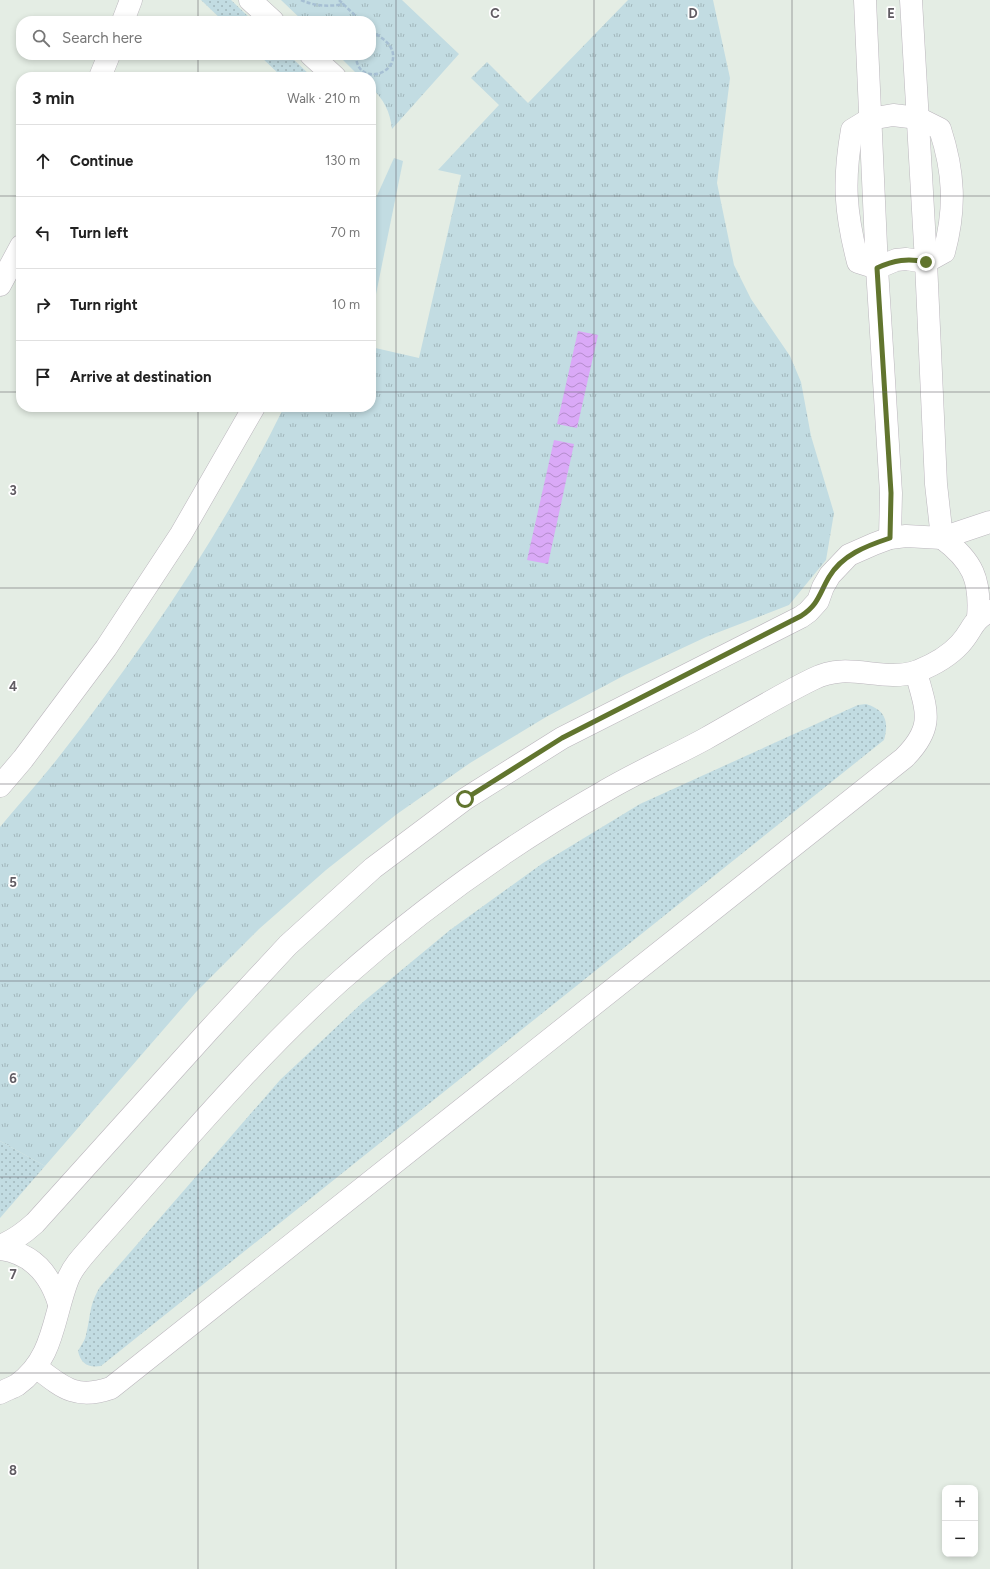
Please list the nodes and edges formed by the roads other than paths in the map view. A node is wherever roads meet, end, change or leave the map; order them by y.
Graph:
1 (131, 0) edge
2 (250, 0) edge
3 (865, 0) edge
4 (910, 0) edge
5 (125, 16) edge
6 (268, 16) edge
7 (107, 60) edge
8 (316, 60) edge
9 (102, 72) edge
10 (330, 72) edge
11 (918, 118) junction
12 (870, 119) junction
13 (16, 255) edge
14 (926, 262) junction
15 (877, 268) junction
16 (0, 285) edge
17 (251, 412) edge
18 (990, 522) edge
19 (890, 538) junction
20 (942, 538) junction
21 (984, 615) edge
22 (916, 672) junction
23 (0, 786) edge
24 (0, 1248) edge
25 (59, 1304) junction
26 (36, 1367) junction
27 (0, 1392) edge

1 - 5 street
2 - 6 street
3 - 12 street
4 - 11 street
7 - 9 street
8 - 10 street
11 - 12 street
11 - 14 street
11 - 14 street
12 - 15 street
12 - 15 street
13 - 16 street
14 - 15 street
14 - 20 street
15 - 19 street
17 - 23 street
18 - 20 street
19 - 20 street
19 - 24 street
20 - 21 street
21 - 22 street
22 - 25 street
22 - 26 street
24 - 25 street
25 - 26 street
26 - 27 street

